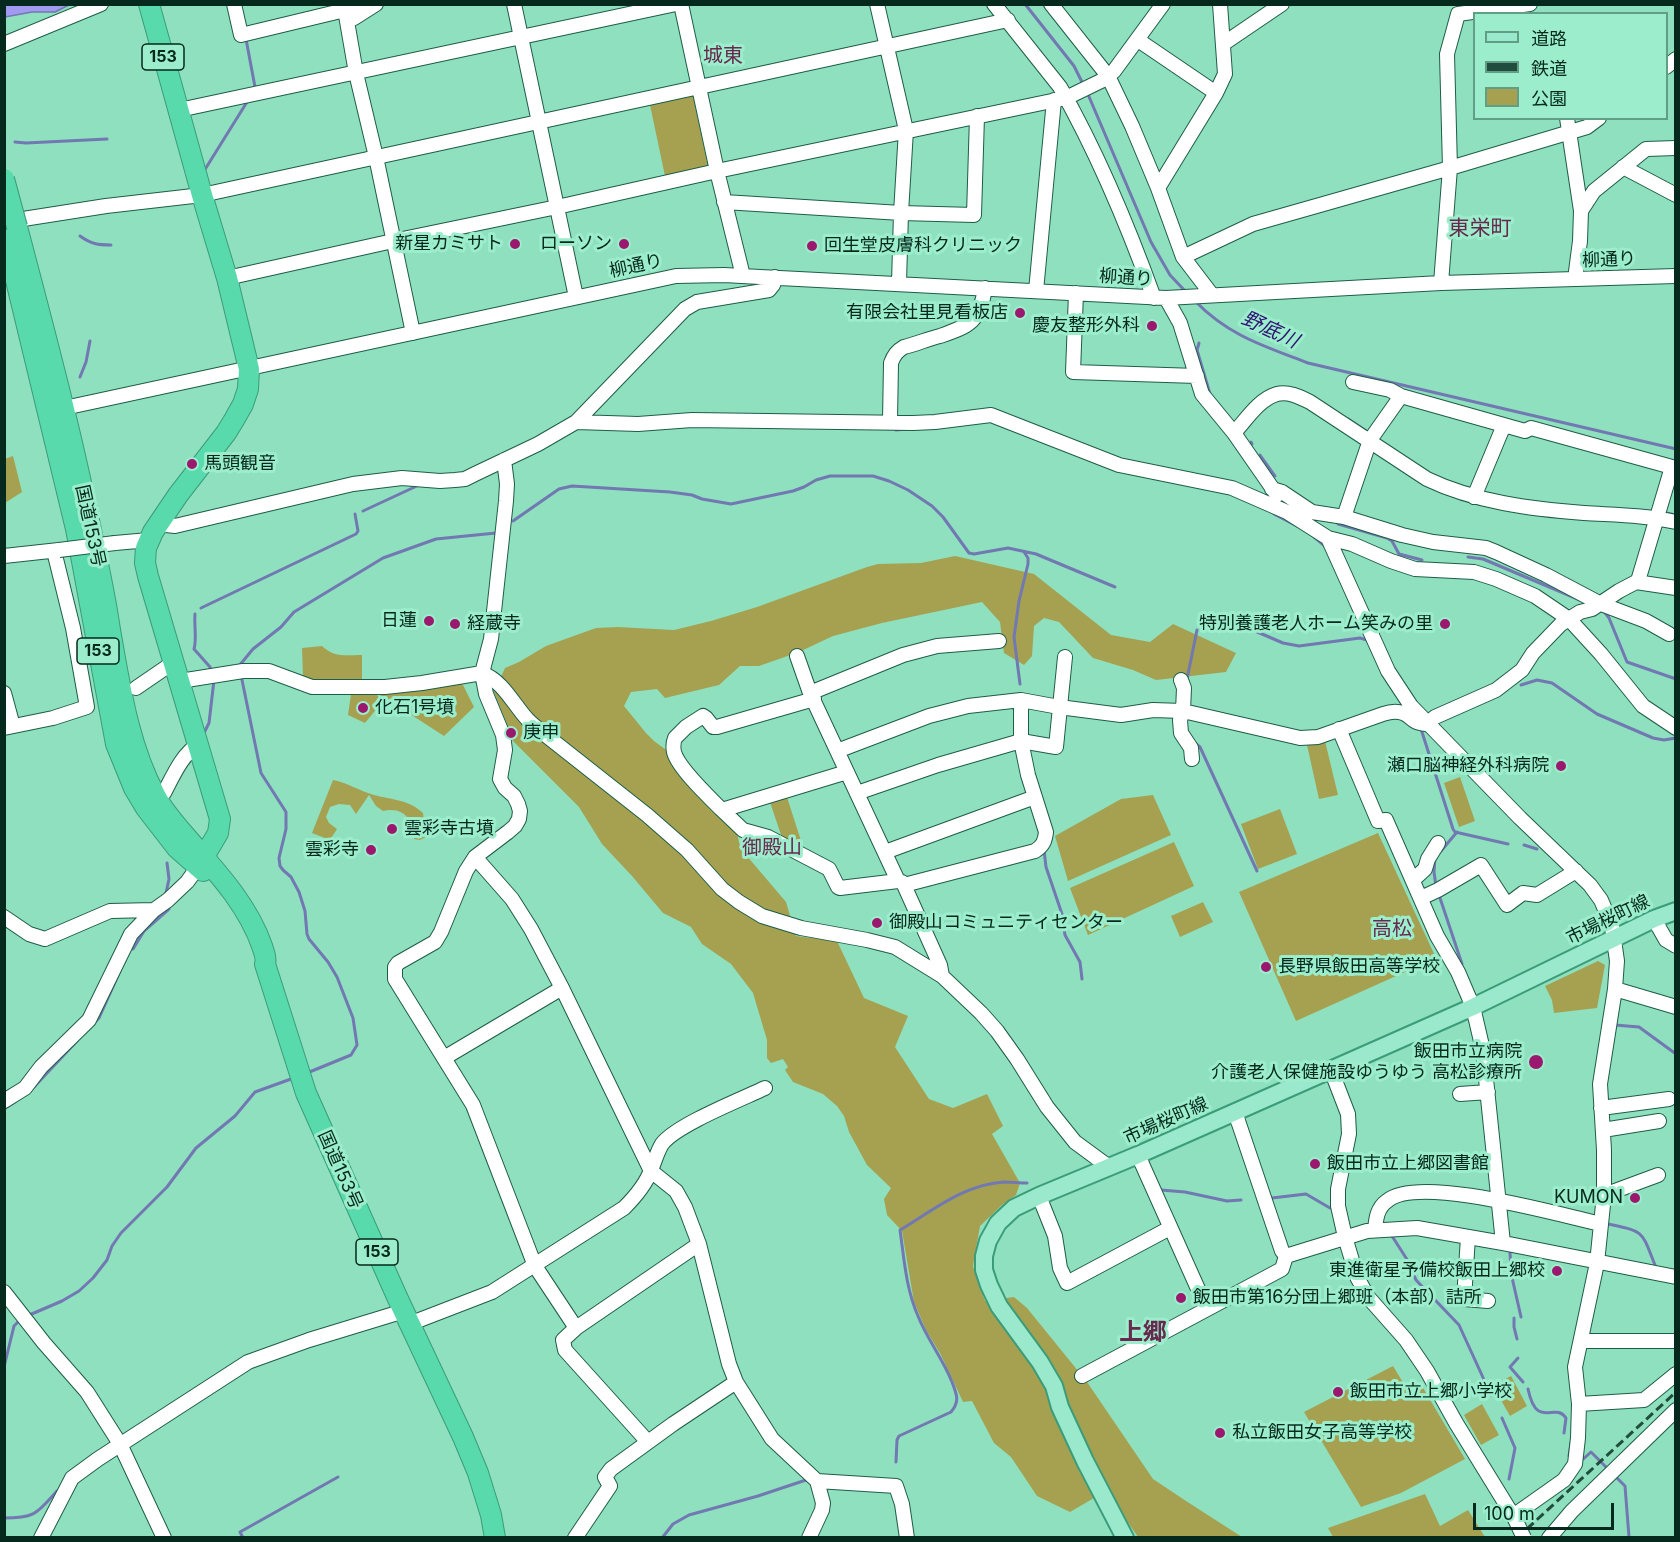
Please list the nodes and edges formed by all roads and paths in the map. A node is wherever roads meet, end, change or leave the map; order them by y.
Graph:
1 (100, 4) edge
2 (149, 4) edge
3 (234, 4) edge
4 (376, 4) edge
5 (514, 4) edge
6 (679, 4) edge
7 (877, 4) edge
8 (994, 4) edge
9 (1051, 4) edge
10 (1163, 4) edge
11 (1220, 4) edge
12 (1282, 4) edge
13 (1527, 8) edge
14 (1269, 9) edge
15 (348, 10) edge
16 (1481, 12) edge
17 (1473, 13) edge
18 (1008, 20) junction
19 (521, 37) junction
20 (1138, 40) junction
21 (4, 44) edge
22 (1223, 44) junction
23 (887, 47) junction
24 (356, 73) junction
25 (1105, 78) junction
26 (699, 87) junction
27 (1216, 93) junction
28 (1064, 98) junction
29 (179, 110) junction
30 (977, 116) junction
31 (1596, 120) edge
32 (539, 122) junction
33 (1568, 125) edge
34 (906, 130) junction
35 (1676, 148) edge
36 (376, 157) junction
37 (1623, 167) junction
38 (1450, 168) junction
39 (717, 171) junction
40 (4, 179) edge
41 (1158, 189) junction
42 (201, 195) junction
43 (1676, 195) edge
44 (724, 202) junction
45 (557, 207) junction
46 (1581, 211) junction
47 (901, 213) junction
48 (8, 227) edge
49 (393, 241) junction
50 (1183, 257) junction
51 (743, 276) junction
52 (1676, 276) edge
53 (775, 277) junction
54 (227, 278) junction
55 (1575, 279) junction
56 (899, 283) junction
57 (1440, 283) junction
58 (985, 288) junction
59 (1036, 291) junction
60 (1076, 293) junction
61 (1208, 295) junction
62 (576, 297) junction
63 (1164, 298) junction
64 (413, 333) junction
65 (249, 369) junction
66 (1197, 376) junction
67 (1353, 382) dead end
68 (1401, 396) junction
69 (56, 410) junction
70 (576, 422) junction
71 (890, 422) junction
72 (1504, 425) junction
73 (1234, 433) junction
74 (1370, 440) junction
75 (504, 460) junction
76 (1272, 489) junction
77 (1474, 497) junction
78 (1287, 512) junction
79 (1344, 517) junction
80 (1656, 517) junction
81 (160, 520) junction
82 (1676, 522) edge
83 (1328, 538) junction
84 (149, 540) junction
85 (57, 550) junction
86 (4, 556) edge
87 (1636, 582) junction
88 (1676, 588) edge
89 (1601, 604) junction
90 (1569, 619) junction
91 (1669, 634) dead end
92 (999, 641) dead end
93 (797, 656) dead end
94 (1065, 657) dead end
95 (174, 662) junction
96 (482, 673) junction
97 (1181, 680) dead end
98 (180, 681) junction
99 (136, 688) dead end
100 (4, 693) edge
101 (812, 696) junction
102 (1021, 700) junction
103 (1059, 707) junction
104 (1183, 711) junction
105 (1426, 723) junction
106 (9, 727) edge
107 (1676, 728) edge
108 (1339, 729) junction
109 (1021, 741) junction
110 (199, 744) junction
111 (837, 752) junction
112 (1192, 759) dead end
113 (847, 772) junction
114 (164, 793) dead end
115 (857, 793) junction
116 (1035, 797) junction
117 (722, 810) junction
118 (1438, 843) dead end
119 (885, 852) junction
120 (475, 856) junction
121 (201, 862) junction
122 (1575, 871) junction
123 (1413, 880) junction
124 (901, 883) junction
125 (1421, 898) junction
126 (154, 910) junction
127 (1676, 911) edge
128 (4, 917) edge
129 (1654, 919) junction
130 (1614, 939) junction
131 (1676, 946) edge
132 (942, 976) junction
133 (562, 988) junction
134 (1615, 990) junction
135 (1473, 1007) junction
136 (1676, 1007) edge
137 (444, 1058) junction
138 (1331, 1070) junction
139 (765, 1088) dead end
140 (1488, 1092) junction
141 (1460, 1094) dead end
142 (1669, 1099) dead end
143 (4, 1101) edge
144 (1601, 1108) junction
145 (1235, 1112) junction
146 (1659, 1121) dead end
147 (1603, 1130) junction
148 (1138, 1155) junction
149 (1109, 1167) junction
150 (651, 1171) junction
151 (1658, 1175) dead end
152 (1604, 1195) junction
153 (1039, 1196) junction
154 (1499, 1201) junction
155 (1601, 1224) junction
156 (1170, 1228) junction
157 (1375, 1230) junction
158 (1345, 1237) junction
159 (1468, 1237) junction
160 (1503, 1243) junction
161 (699, 1244) junction
162 (1287, 1256) junction
163 (1597, 1263) junction
164 (535, 1266) junction
165 (1676, 1278) edge
166 (4, 1292) edge
167 (1488, 1301) dead end
168 (1207, 1309) junction
169 (407, 1317) junction
170 (576, 1328) junction
171 (1581, 1341) junction
172 (1676, 1341) edge
173 (1676, 1374) edge
174 (1082, 1376) dead end
175 (736, 1382) junction
176 (1579, 1404) junction
177 (1676, 1410) edge
178 (648, 1442) junction
179 (120, 1444) junction
180 (817, 1481) junction
181 (1514, 1518) junction
182 (41, 1538) edge
183 (164, 1538) edge
184 (495, 1538) edge
185 (575, 1538) edge
186 (809, 1538) edge
187 (907, 1538) edge
188 (1125, 1538) edge
189 (1524, 1538) edge
190 (1549, 1538) edge

1 - 21 street
2 - 29 highway, 153
3 - 15 street
4 - 15 street
5 - 19 street
6 - 19 street
6 - 26 street
7 - 23 street
8 - 18 street
9 - 25 street
10 - 20 street
11 - 22 street
12 - 14 street
13 - 16 street
14 - 22 street
15 - 24 street
17 - 38 street
18 - 23 street
18 - 28 street
19 - 24 street
19 - 32 street
20 - 25 street
20 - 27 street
22 - 27 street
23 - 26 street
23 - 34 street
24 - 29 street
24 - 36 street
25 - 28 street
25 - 41 street
26 - 32 street
26 - 39 street
27 - 41 street
28 - 30 street
28 - 59 street
28 - 63 street
29 - 42 highway, 153
30 - 34 street
30 - 47 street
31 - 33 street
32 - 36 street
32 - 45 street
33 - 38 street
33 - 46 street
34 - 39 street
34 - 47 street
35 - 37 street
36 - 42 street
36 - 49 street
37 - 43 street
37 - 46 street
38 - 50 street
38 - 57 street
39 - 44 street
39 - 45 street
40 - 48 highway, 国道153号 / 153, bridge
41 - 50 street
42 - 48 street
42 - 54 highway, 153
44 - 47 street
44 - 51 street
45 - 49 street
45 - 62 street
46 - 55 street
47 - 56 street
48 - 69 highway, 国道153号 / 153
49 - 54 street
49 - 64 street
50 - 61 street
51 - 53 street, 柳通り
51 - 62 street, 柳通り
52 - 55 street, 柳通り
53 - 56 street, 柳通り
53 - 70 street
54 - 65 highway, 153
55 - 57 street, 柳通り
56 - 58 street, 柳通り
57 - 61 street, 柳通り
58 - 59 street, 柳通り
58 - 71 street
59 - 60 street, 柳通り
60 - 63 street, 柳通り
60 - 66 street
61 - 63 street, 柳通り
62 - 64 street, 柳通り
63 - 66 street
64 - 65 street, 柳通り
65 - 69 street, 柳通り
65 - 81 highway, 153
66 - 73 street
67 - 68 street
68 - 72 street
68 - 74 street
69 - 121 highway, 国道153号 / 153
70 - 71 street
70 - 75 street
71 - 78 street
72 - 77 street
72 - 80 street
73 - 74 street
73 - 76 street
74 - 77 street
74 - 79 street
75 - 81 street
75 - 96 street
76 - 78 street
76 - 79 street
77 - 80 street
78 - 83 street
79 - 89 street
80 - 82 street
80 - 87 street
81 - 84 highway, 153
83 - 90 street
83 - 105 street
84 - 85 street, bridge
84 - 95 highway, 153
85 - 86 street
85 - 106 street
87 - 88 street
87 - 89 street
89 - 90 street
89 - 91 street
90 - 105 street
90 - 107 street
92 - 101 street
93 - 101 street
94 - 103 street
95 - 98 highway, 153
95 - 99 street
96 - 98 street
96 - 120 street
96 - 132 street
97 - 104 street
98 - 110 highway, 153
100 - 106 street
101 - 111 street
101 - 117 street
102 - 103 street
102 - 109 street
102 - 111 street
103 - 104 street
103 - 109 street
104 - 108 street
104 - 112 street
105 - 108 street
105 - 122 street
108 - 123 street
109 - 115 street
109 - 116 street
110 - 114 street
110 - 121 highway, 153
111 - 113 street
113 - 115 street
113 - 117 street
115 - 119 street
116 - 119 street
116 - 124 street
117 - 124 street
118 - 123 street
119 - 124 street
120 - 133 street
120 - 137 street
121 - 126 street
121 - 169 highway, 国道153号 / 153
122 - 125 street
122 - 130 street
123 - 125 street
124 - 132 street
125 - 135 street
126 - 128 street
126 - 143 street
127 - 129 main road, 市場桜町線
129 - 130 main road, 市場桜町線
129 - 131 street
130 - 134 street
130 - 135 main road, 市場桜町線
132 - 149 street
133 - 137 street
133 - 150 street
134 - 136 street
134 - 144 street
135 - 138 main road, 市場桜町線
135 - 140 street
137 - 164 street
138 - 145 main road, 市場桜町線
138 - 158 street
139 - 150 street
140 - 141 street
140 - 154 street
142 - 144 street
144 - 147 street
145 - 148 main road, 市場桜町線
145 - 162 street
146 - 147 street
147 - 152 street
148 - 149 main road, 市場桜町線
148 - 156 street
149 - 153 main road, 市場桜町線
150 - 161 street
150 - 164 street
151 - 152 street
152 - 155 street
153 - 156 street
153 - 188 main road, 市場桜町線
154 - 155 street
154 - 157 street
154 - 160 street
155 - 163 street
156 - 168 street
157 - 158 street
157 - 159 street
158 - 162 street
158 - 181 street
159 - 160 street
159 - 167 street
160 - 163 street
161 - 170 street
161 - 175 street
162 - 168 street
163 - 165 street
163 - 171 street
164 - 169 street
164 - 170 street
166 - 179 street
168 - 174 street
169 - 179 street
169 - 184 highway, 国道153号 / 153
170 - 178 street
171 - 172 street
171 - 176 street
173 - 176 street
175 - 178 street
175 - 180 street
176 - 181 street
177 - 190 street
178 - 185 street
179 - 182 street
179 - 183 street
180 - 186 street
180 - 187 street
181 - 189 street, bridge

